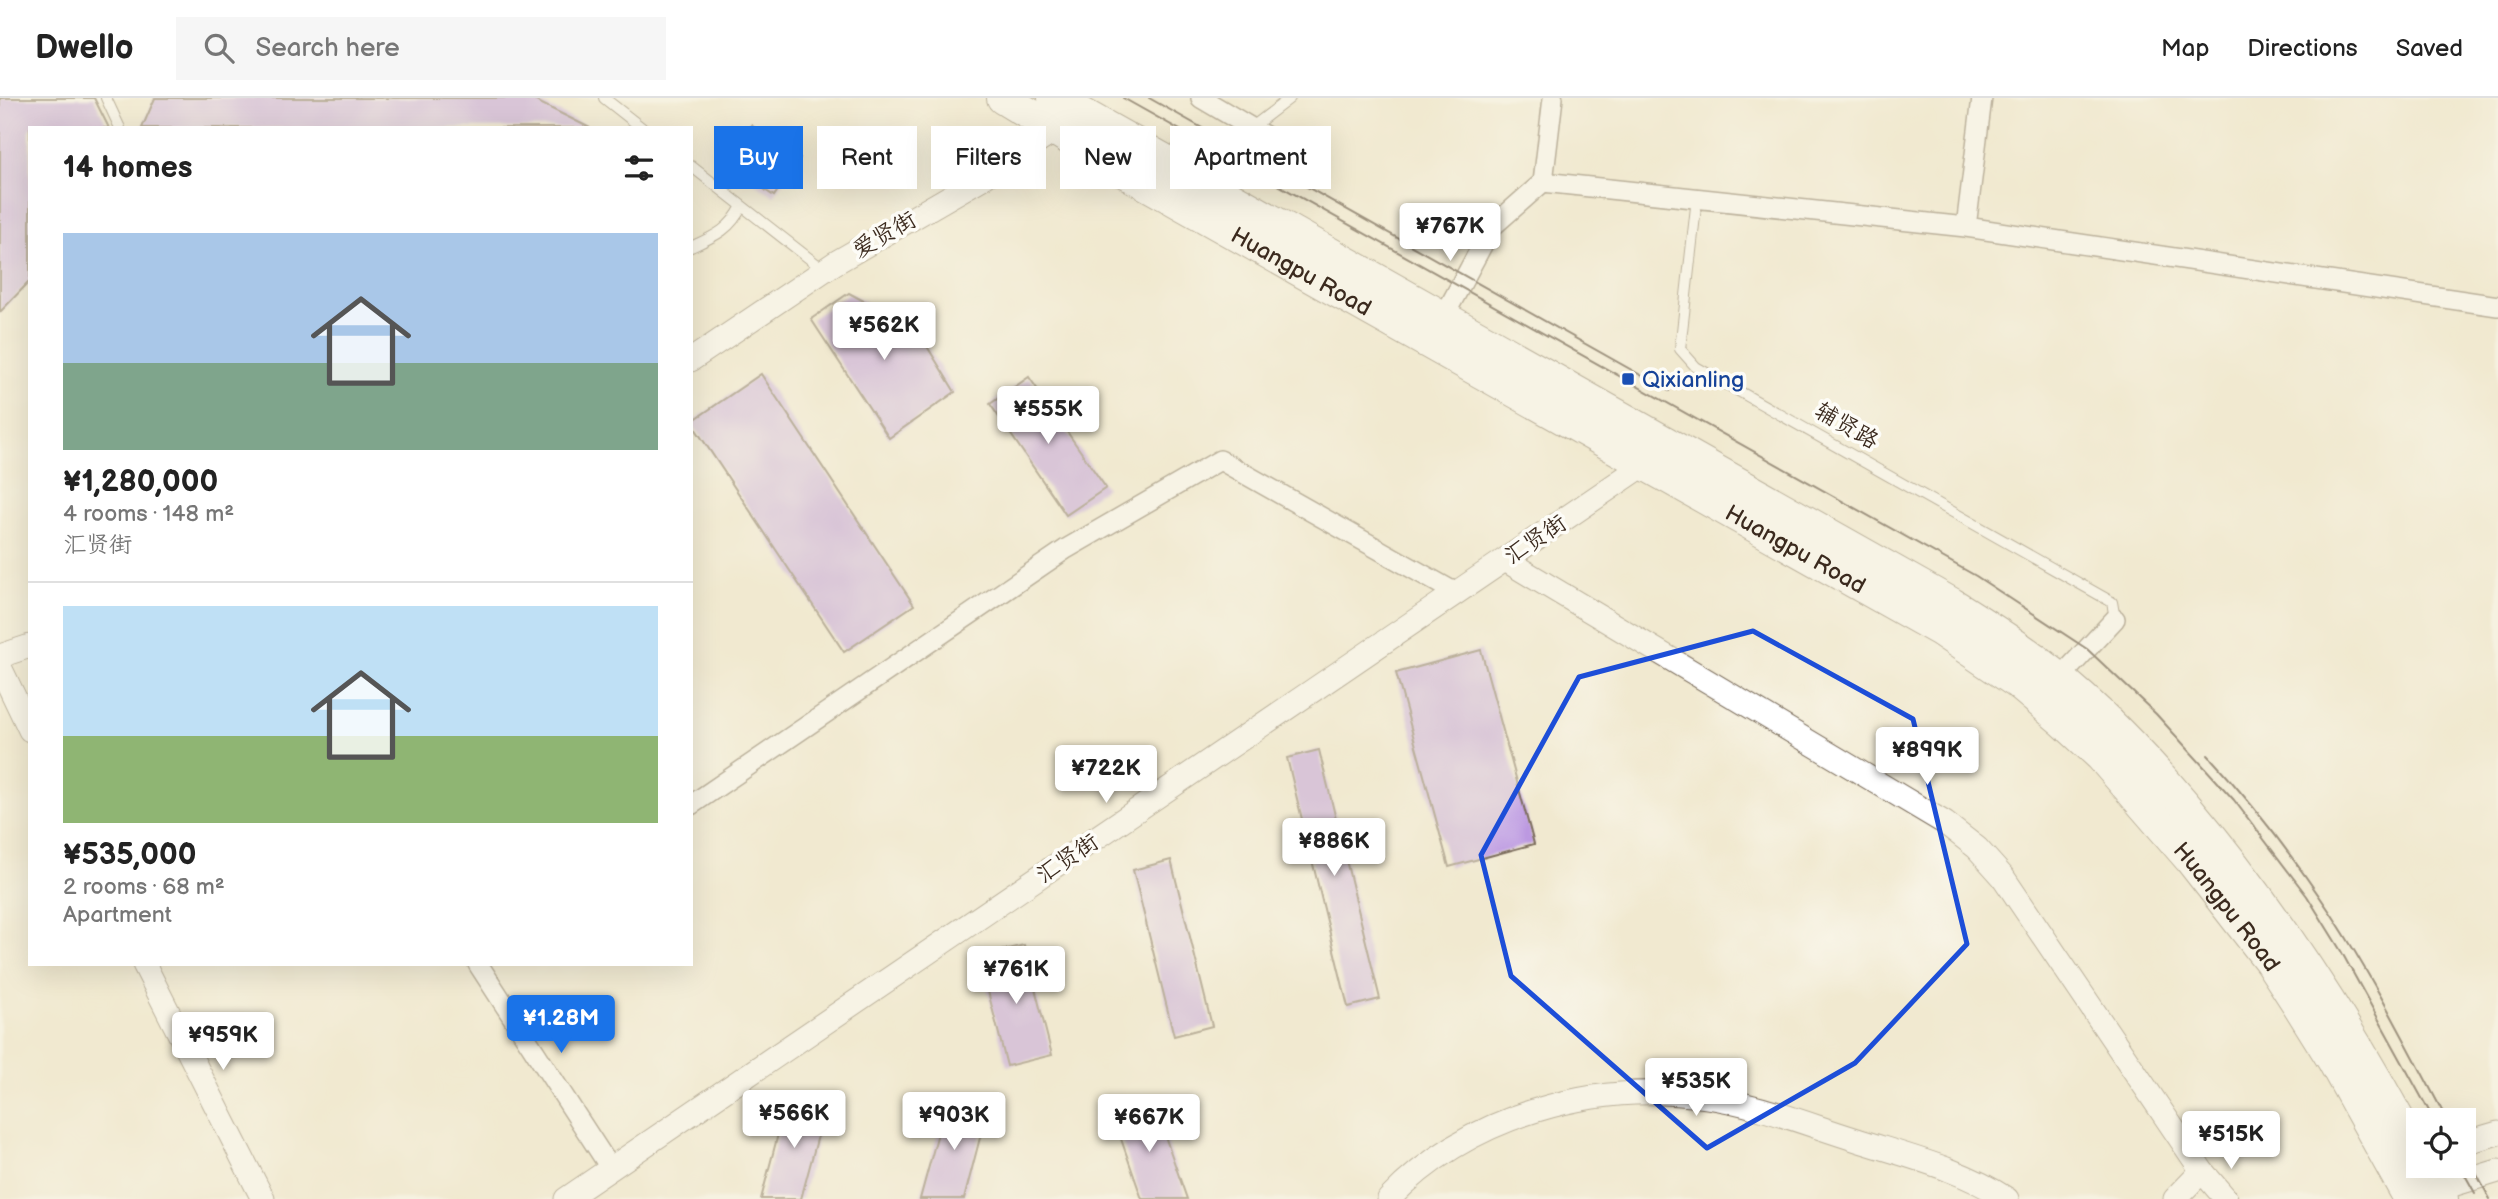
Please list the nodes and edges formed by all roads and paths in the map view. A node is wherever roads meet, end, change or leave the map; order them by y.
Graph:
1 (106, 98) edge
2 (604, 98) edge
3 (1003, 98) edge
4 (1054, 98) edge
5 (1201, 98) edge
6 (1290, 98) edge
7 (1553, 98) edge
8 (1982, 98) edge
9 (1074, 117) junction
10 (119, 126) edge
11 (639, 126) edge
12 (1248, 126) edge
13 (1254, 126) edge
14 (693, 168) edge
15 (1543, 182) junction
16 (1697, 198) junction
17 (742, 206) junction
18 (1966, 226) junction
19 (693, 246) edge
20 (824, 270) junction
21 (2498, 306) edge
22 (1443, 318) junction
23 (693, 359) edge
24 (1671, 446) junction
25 (1645, 464) junction
26 (1505, 560) junction
27 (1456, 593) junction
28 (2115, 619) joint
29 (28, 647) edge
30 (0, 656) edge
31 (0, 667) edge
32 (2059, 679) junction
33 (28, 726) edge
34 (693, 805) edge
35 (145, 966) edge
36 (479, 966) edge
37 (2498, 1133) edge
38 (2476, 1139) edge
39 (2406, 1147) edge
40 (2406, 1158) edge
41 (611, 1169) junction
42 (2202, 1171) junction
43 (2498, 1171) edge
44 (2476, 1173) edge
45 (263, 1199) edge
46 (566, 1199) edge
47 (1389, 1199) edge
48 (2007, 1199) edge
49 (2175, 1199) edge
50 (2213, 1199) edge
51 (2226, 1199) edge

1 - 10 lane
2 - 11 lane
3 - 9 highway, Huangpu Road
4 - 9 highway, Huangpu Road
5 - 12 street
6 - 13 lane
7 - 15 street
8 - 18 street
9 - 20 street, 爱贤街
9 - 22 highway, Huangpu Road
9 - 25 highway, Huangpu Road
14 - 17 lane
15 - 16 street
15 - 22 street
16 - 18 street
16 - 28 lane, 辅贤路
17 - 19 lane
17 - 20 lane
18 - 21 street
20 - 23 street, 爱贤街
22 - 24 highway, Huangpu Road
24 - 25 street, 汇贤街
24 - 32 highway, Huangpu Road
25 - 26 street, 汇贤街
25 - 40 highway, Huangpu Road
26 - 27 street, 汇贤街
26 - 42 street
27 - 34 street
27 - 41 street, 汇贤街
28 - 32 street
29 - 30 street
31 - 33 street
32 - 39 highway, Huangpu Road
35 - 45 street
36 - 41 street
37 - 38 street
41 - 46 street, 汇贤街
42 - 49 street
42 - 50 street
42 - 51 street
43 - 44 street
47 - 48 street

